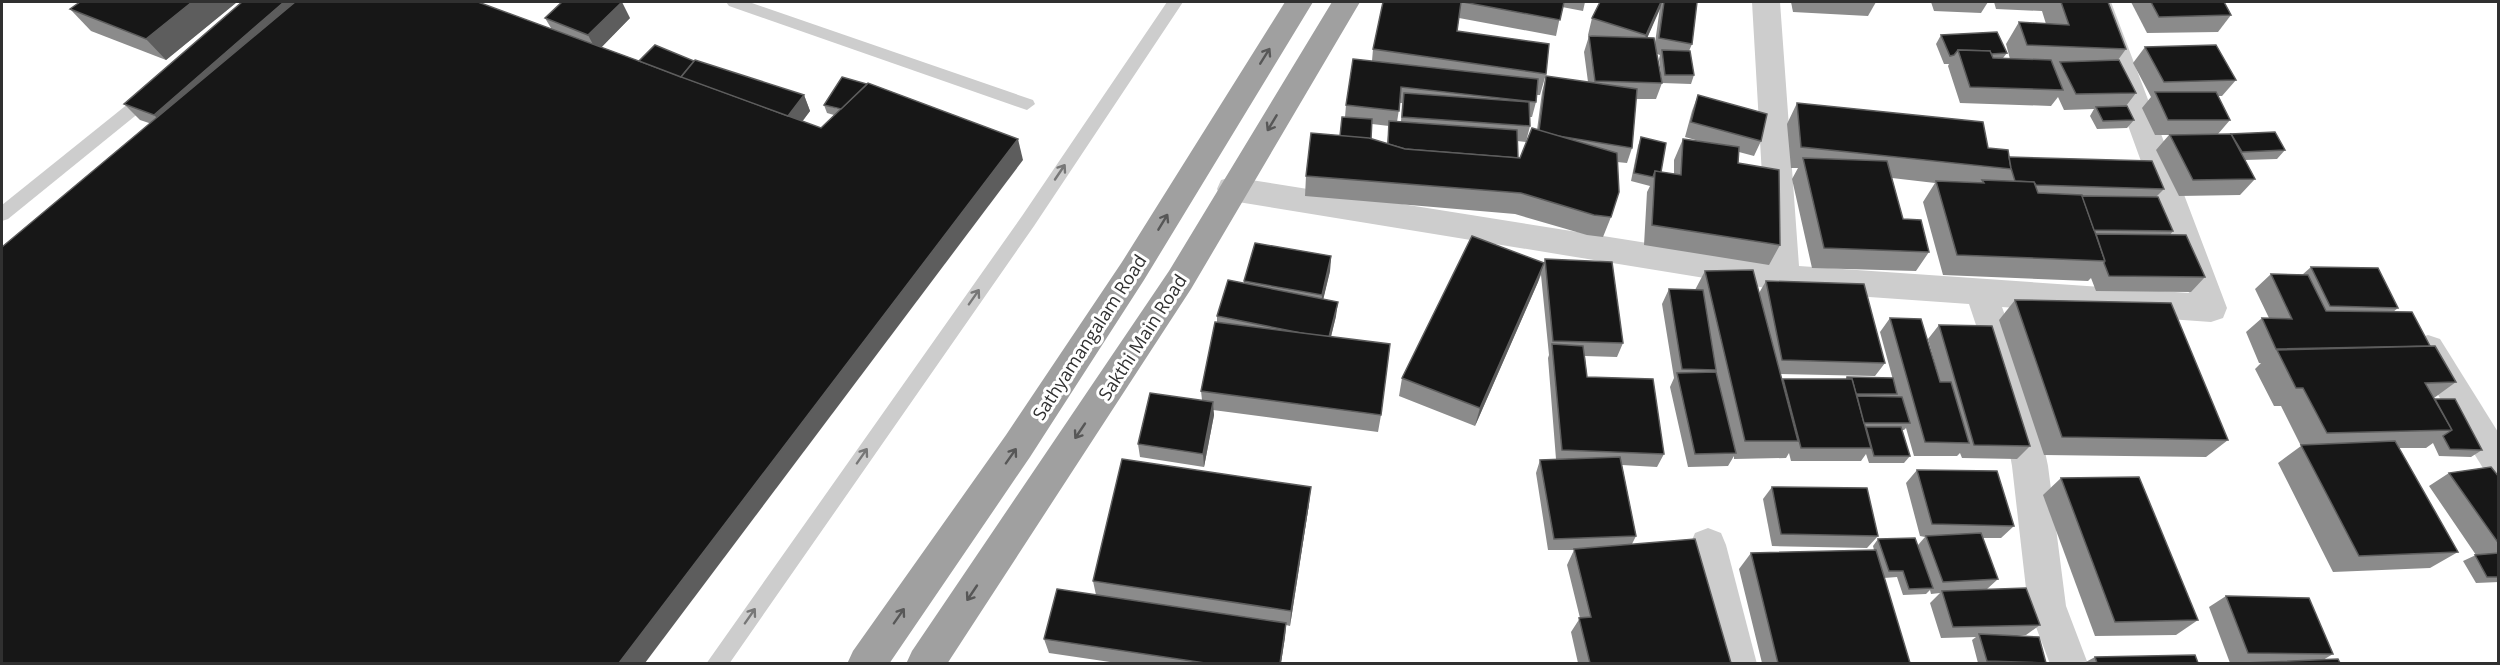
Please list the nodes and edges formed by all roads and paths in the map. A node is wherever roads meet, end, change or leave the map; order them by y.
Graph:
1 (734, 2) edge
2 (1175, 2) edge
3 (1299, 2) edge
4 (1346, 2) edge
5 (1766, 2) edge
6 (2097, 2) edge
7 (164, 83) edge
8 (1027, 104) dead end
9 (1232, 189) junction
10 (2, 214) edge
11 (1784, 278) junction
12 (1980, 290) junction
13 (2419, 335) edge
14 (2499, 462) edge
15 (1708, 545) dead end
16 (716, 663) edge
17 (866, 663) edge
18 (925, 663) edge
19 (1738, 663) edge
20 (2069, 663) edge

1 - 8 lane
16 -> 2 lane
17 -> 3 highway, Sathyamangalam Road
4 -> 9 highway, Sakthi Main Road
5 - 11 street
6 - 12 street
7 - 10 lane
9 - 11 street
9 -> 18 highway, Sakthi Main Road
11 - 12 street
12 - 20 street
13 - 14 street
15 - 19 street

